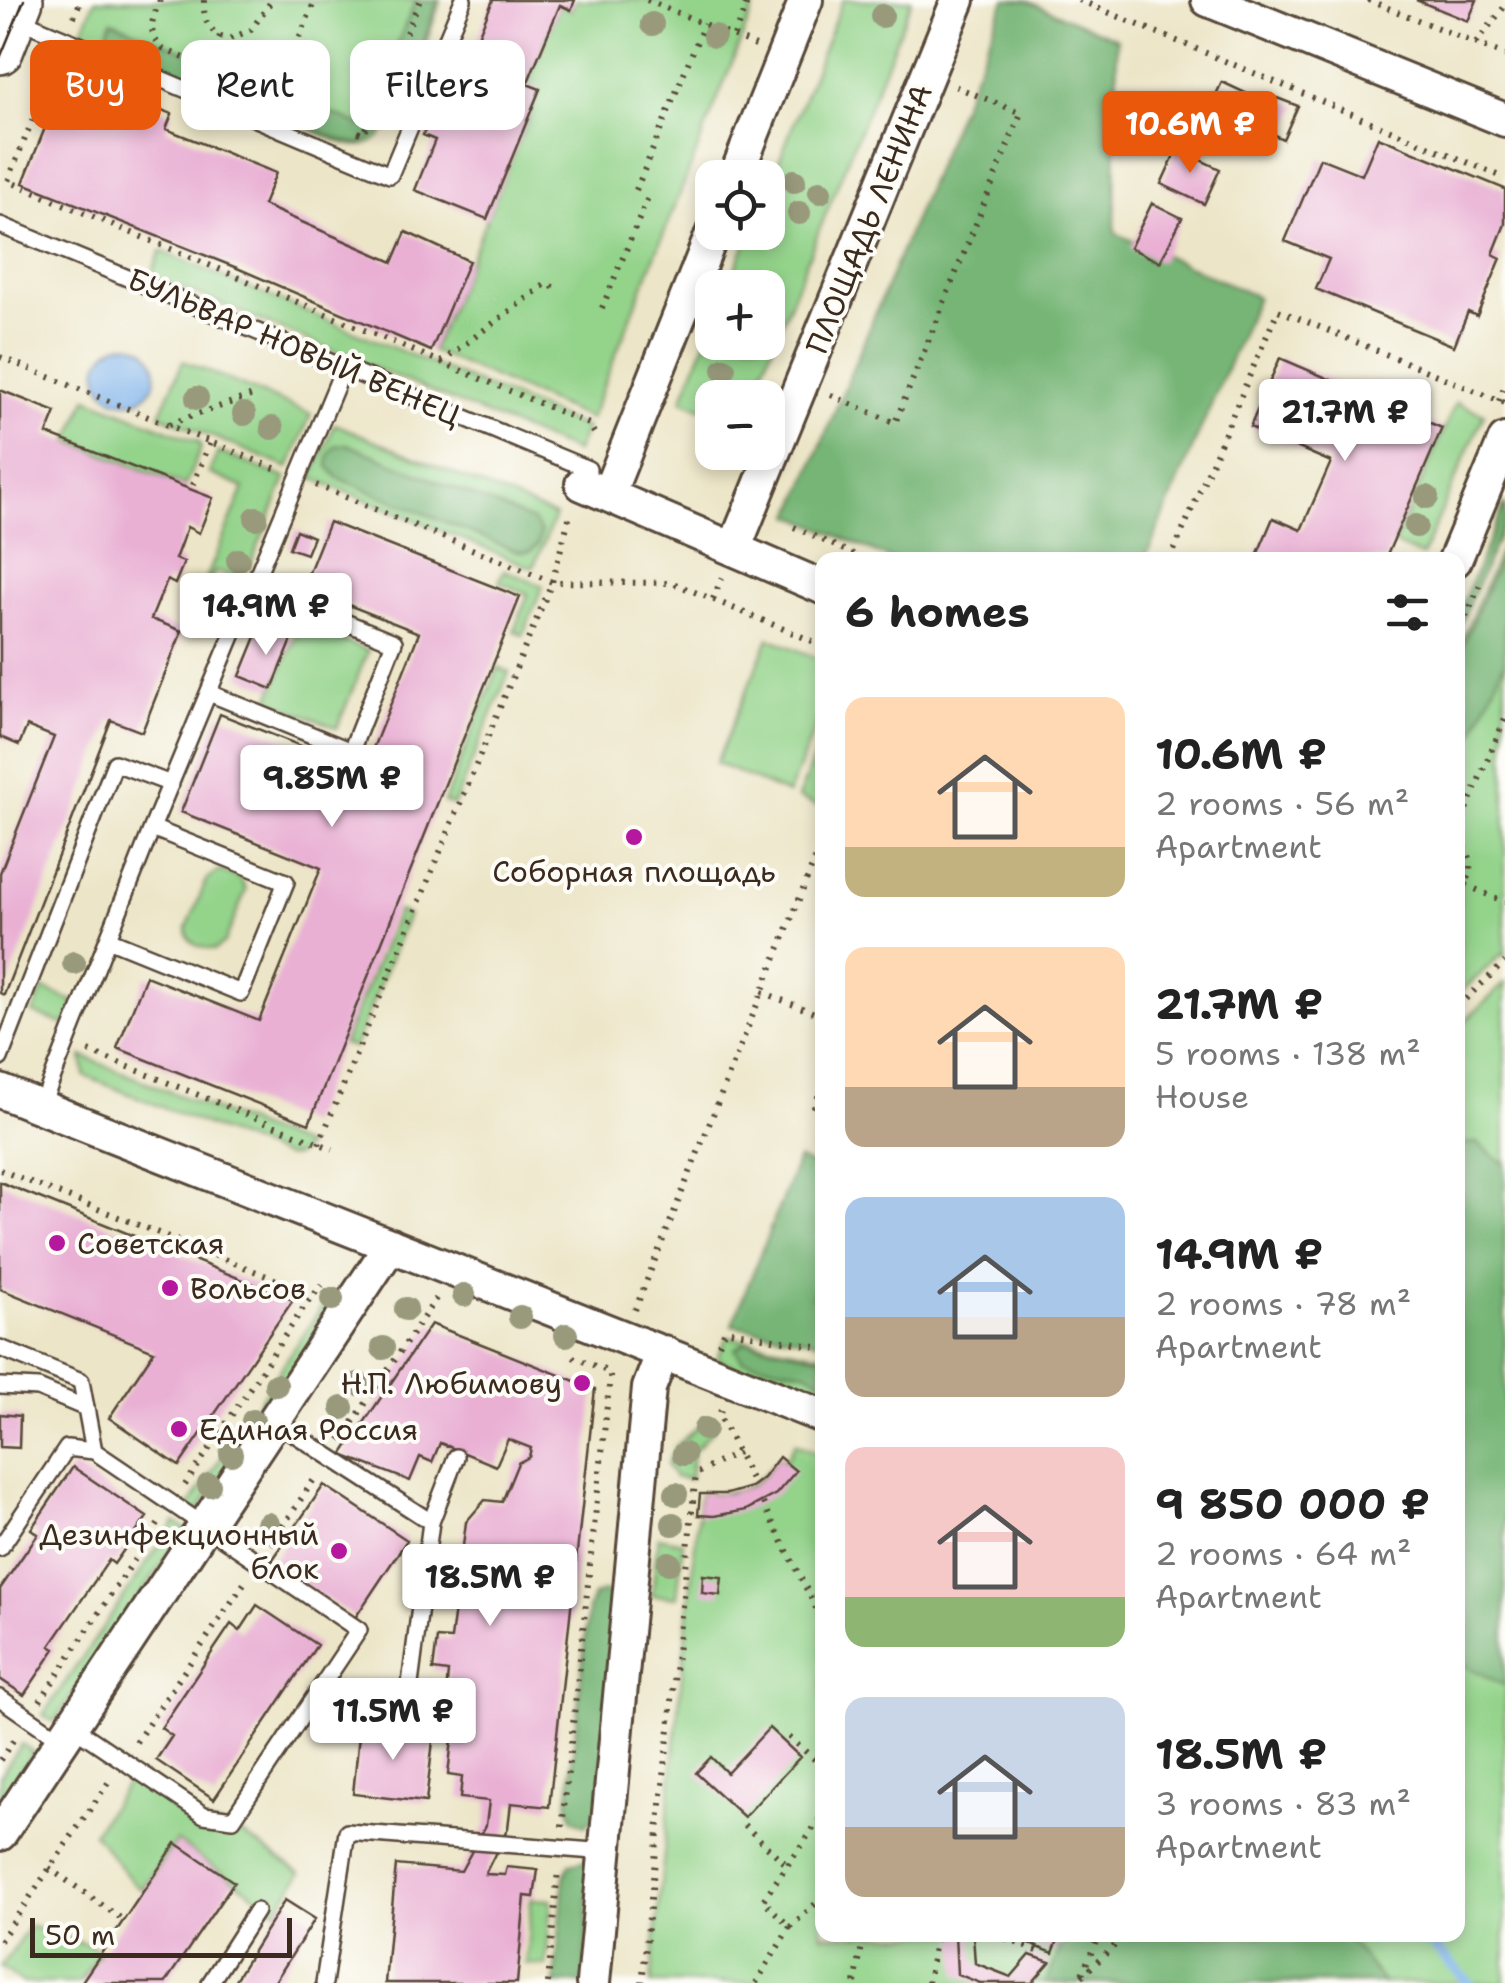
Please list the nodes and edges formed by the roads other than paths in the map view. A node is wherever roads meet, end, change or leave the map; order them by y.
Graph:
1 (463, 0) edge
2 (806, 0) edge
3 (958, 0) edge
4 (1208, 0) edge
5 (11, 23) edge
6 (1505, 120) edge
7 (742, 160) edge
8 (0, 225) edge
9 (704, 250) edge
10 (344, 367) junction
11 (1505, 440) edge
12 (593, 483) junction
13 (734, 549) junction
14 (1458, 552) edge
15 (254, 584) junction
16 (815, 584) edge
17 (209, 693) junction
18 (171, 784) junction
19 (152, 828) junction
20 (108, 939) junction
21 (0, 1058) edge
22 (0, 1091) edge
23 (40, 1107) junction
24 (391, 1245) junction
25 (0, 1348) edge
26 (662, 1352) junction
27 (0, 1386) edge
28 (86, 1408) junction
29 (815, 1413) edge
30 (276, 1422) junction
31 (94, 1451) junction
32 (456, 1457) dead end
33 (430, 1522) junction
34 (205, 1528) junction
35 (0, 1548) edge
36 (410, 1684) dead end
37 (0, 1698) edge
38 (68, 1734) junction
39 (0, 1834) edge
40 (607, 1852) junction
41 (256, 1911) dead end
42 (210, 1983) edge
43 (324, 1983) edge
44 (593, 1983) edge

1 - 5 lane
2 - 7 street
3 - 13 street, ПЛОЩАДЬ ЛЕНИНА
4 - 6 street
8 - 10 lane, БУЛЬВАР НОВЫЙ ВЕНЕЦ
9 - 12 street
10 - 12 lane, БУЛЬВАР НОВЫЙ ВЕНЕЦ
10 - 15 lane
11 - 14 street
12 - 13 street, БУЛЬВАР НОВЫЙ ВЕНЕЦ
13 - 16 street, БУЛЬВАР НОВЫЙ ВЕНЕЦ
15 - 17 lane
15 - 17 lane
17 - 18 lane
18 - 19 lane
18 - 21 lane
19 - 20 lane
19 - 20 lane
20 - 23 lane
22 - 23 street
23 - 24 street
24 - 26 street
24 - 30 street
25 - 28 lane
26 - 29 street
26 - 40 street
27 - 28 lane
28 - 31 lane
30 - 33 lane
30 - 34 street
31 - 34 lane
31 - 35 lane
32 - 33 lane
33 - 36 lane
34 - 38 street
34 - 38 lane
37 - 38 lane
38 - 39 street
40 - 43 lane
40 - 44 street
41 - 42 lane

